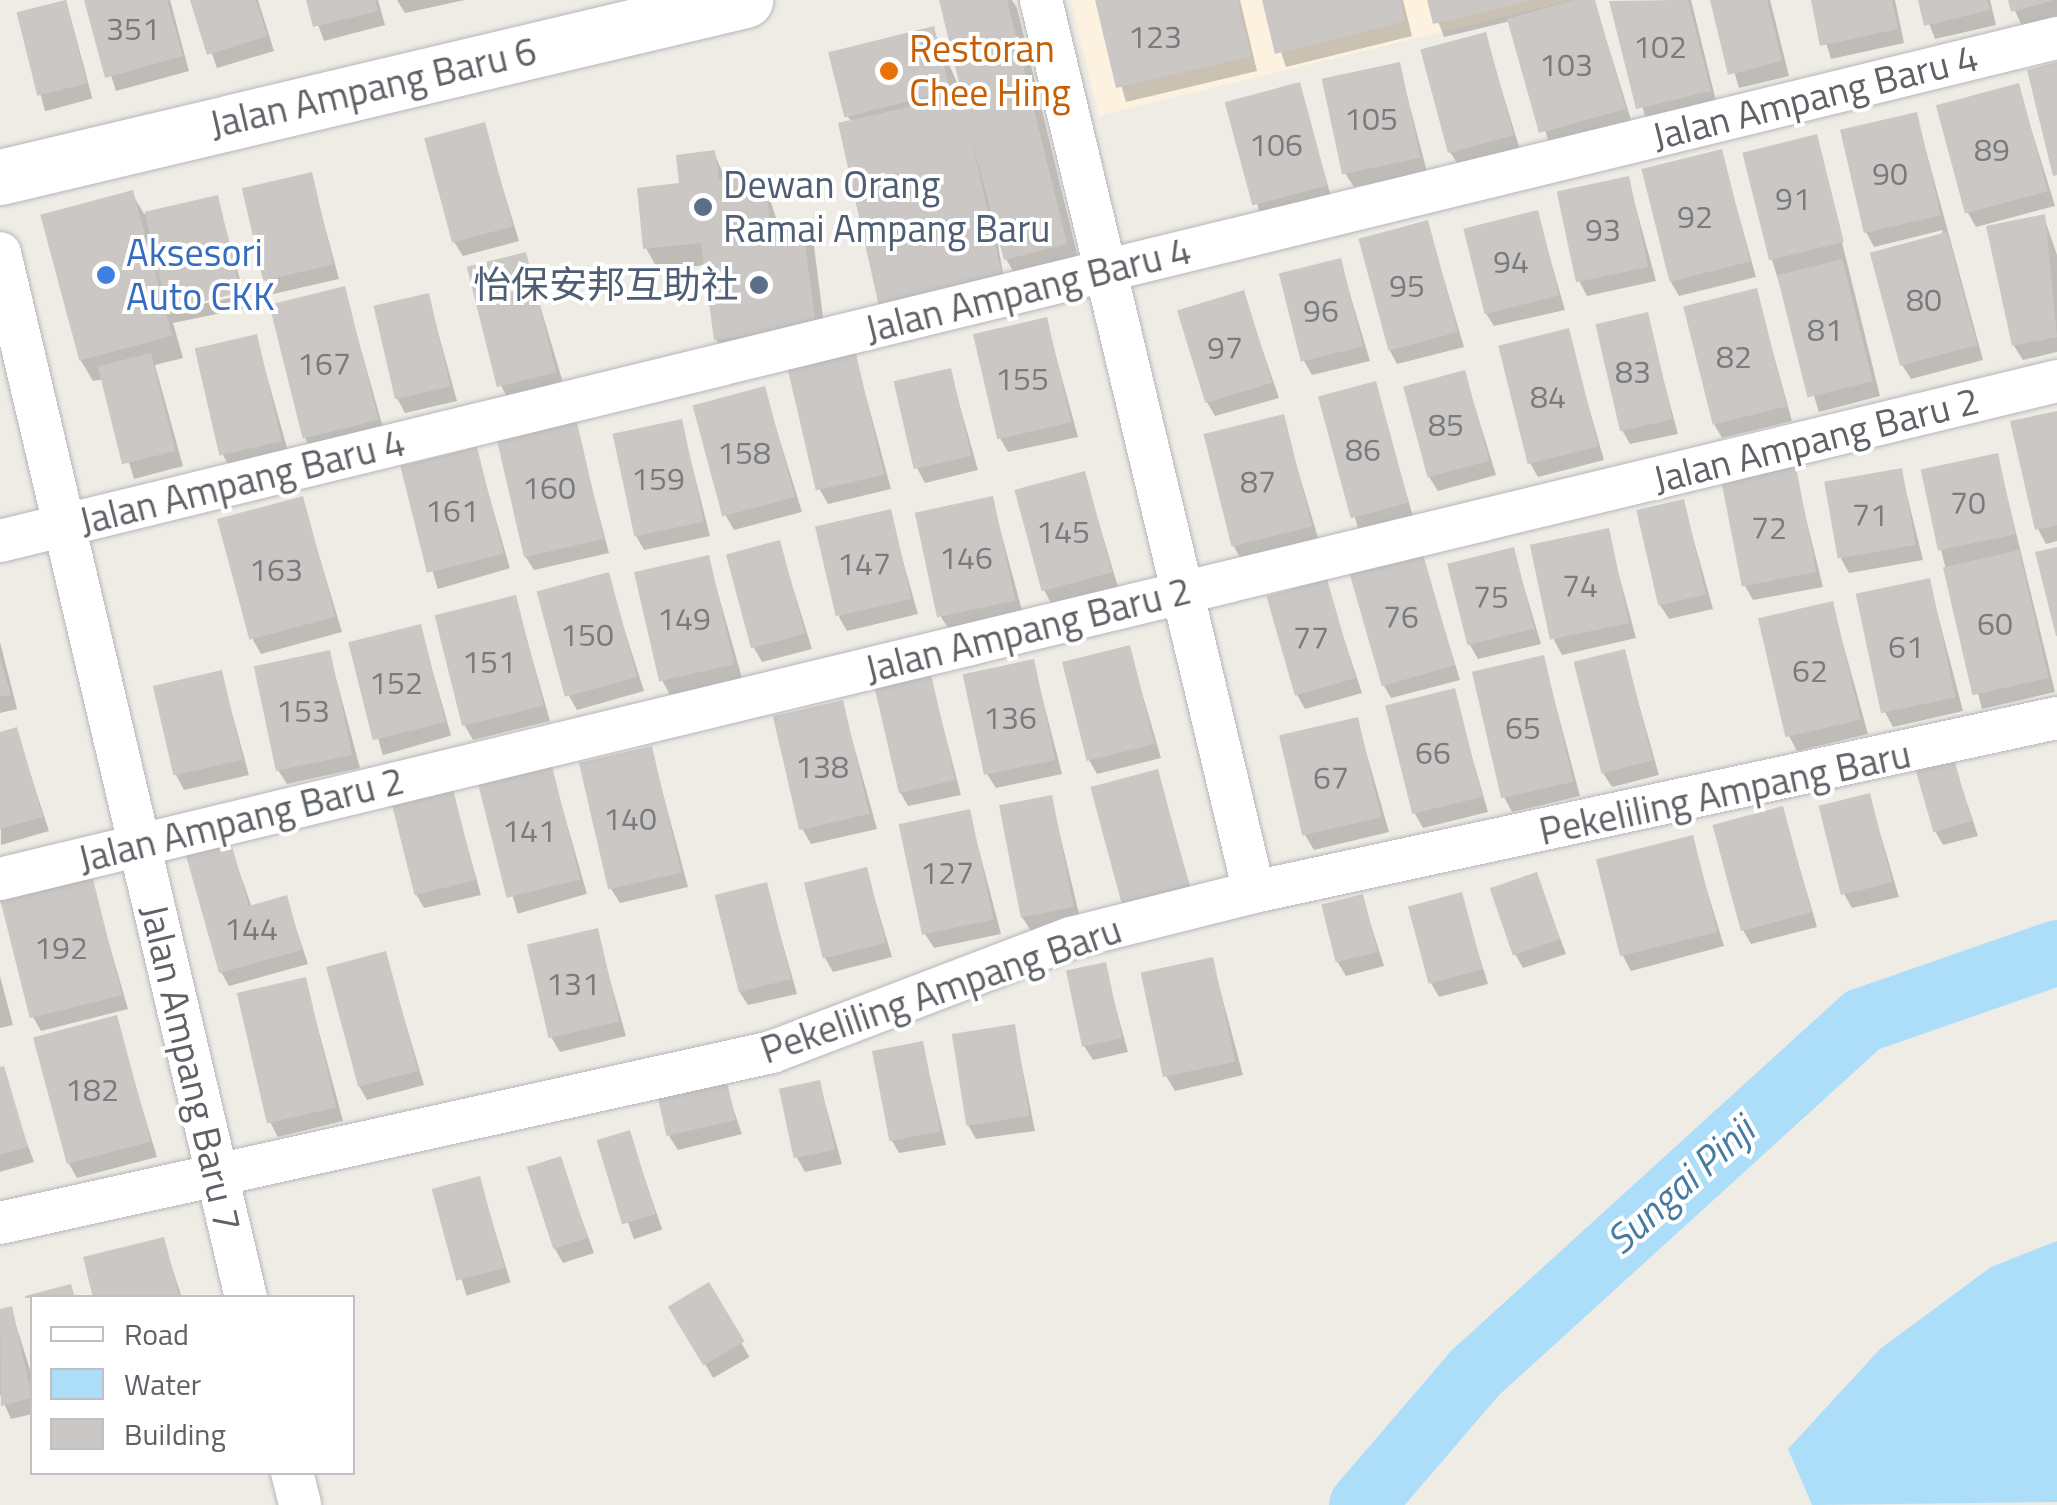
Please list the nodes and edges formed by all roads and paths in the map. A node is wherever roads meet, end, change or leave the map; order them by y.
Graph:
1 (746, 0) edge
2 (1041, 0) edge
3 (2057, 38) edge
4 (0, 177) edge
5 (0, 254) edge
6 (1106, 271) junction
7 (2057, 381) edge
8 (61, 526) junction
9 (0, 542) edge
10 (1183, 593) junction
11 (2057, 718) edge
12 (138, 845) junction
13 (0, 879) edge
14 (1254, 892) junction
15 (215, 1173) junction
16 (0, 1223) edge
17 (245, 1295) edge
18 (293, 1475) edge
19 (300, 1505) edge

1 - 4 main road, Jalan Ampang Baru 6
2 - 6 street
3 - 6 street, Jalan Ampang Baru 4
5 - 8 street, Jalan Ampang Baru 7
6 - 8 street, Jalan Ampang Baru 4
6 - 10 street
7 - 10 street, Jalan Ampang Baru 2
8 - 9 street, Jalan Ampang Baru 4
8 - 12 street, Jalan Ampang Baru 7
10 - 12 street, Jalan Ampang Baru 2
10 - 14 street
11 - 14 street, Pekeliling Ampang Baru
12 - 13 street, Jalan Ampang Baru 2
12 - 15 street, Jalan Ampang Baru 7
14 - 15 street, Pekeliling Ampang Baru
15 - 16 street, Pekeliling Ampang Baru
15 - 17 street, Jalan Ampang Baru 7
18 - 19 street

